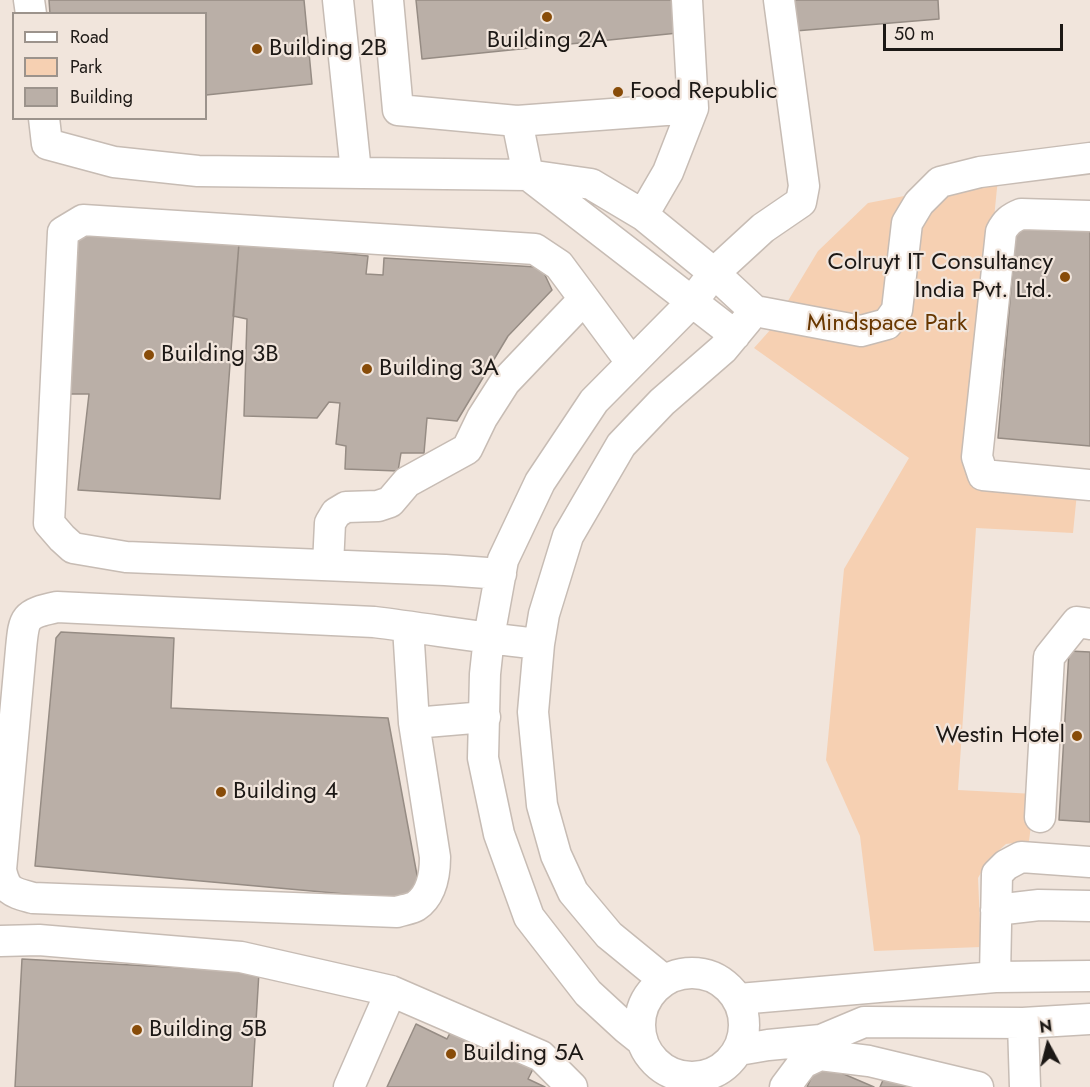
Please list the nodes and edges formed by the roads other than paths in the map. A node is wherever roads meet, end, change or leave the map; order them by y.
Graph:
1 (338, 0) edge
2 (388, 0) edge
3 (687, 0) edge
4 (779, 0) edge
5 (693, 108) junction
6 (44, 120) edge
7 (516, 121) junction
8 (1090, 158) edge
9 (356, 172) junction
10 (528, 176) junction
11 (643, 215) junction
12 (1090, 216) edge
13 (714, 273) junction
14 (584, 298) junction
15 (691, 303) junction
16 (755, 311) junction
17 (735, 335) junction
18 (631, 362) junction
19 (1090, 485) edge
20 (328, 565) junction
21 (501, 574) junction
22 (1090, 624) edge
23 (408, 627) junction
24 (489, 637) junction
25 (540, 644) junction
26 (484, 717) junction
27 (414, 723) junction
28 (1040, 817) dead end
29 (1090, 862) edge
30 (1090, 906) edge
31 (996, 910) junction
32 (0, 941) edge
33 (1090, 976) edge
34 (995, 977) junction
35 (664, 980) junction
36 (392, 991) junction
37 (739, 999) junction
38 (1090, 1019) edge
39 (864, 1022) junction
40 (1023, 1023) junction
41 (641, 1040) junction
42 (869, 1061) junction
43 (723, 1069) edge
44 (659, 1078) edge
45 (349, 1087) edge
46 (572, 1087) edge
47 (785, 1087) edge
48 (978, 1087) edge
49 (1025, 1087) edge

1 - 9 street
2 - 7 street
3 - 5 street
4 - 13 street
5 - 7 street
5 - 11 street
6 - 9 street
7 - 10 street
8 - 16 street
9 - 10 street
10 - 11 street
10 - 15 street
11 - 13 street
12 - 19 street
13 - 15 street
13 - 16 street
14 - 18 street
14 - 20 street
14 - 20 street
15 - 17 street
15 - 18 street
16 - 17 street
17 - 25 street
18 - 21 street
20 - 21 street
21 - 24 street
22 - 28 street
23 - 24 street
23 - 27 street
23 - 27 street
24 - 25 street
24 - 26 street
25 - 35 street
26 - 27 street
26 - 41 street
29 - 31 street
30 - 31 street
31 - 34 street
32 - 36 street
33 - 34 street
34 - 37 street
35 - 37 street
35 - 41 street
36 - 45 street
36 - 46 street
37 - 43 street
38 - 40 street
39 - 40 street
39 - 42 street
39 - 43 street
40 - 49 street
41 - 44 street
42 - 47 street
42 - 48 street
43 - 44 street

